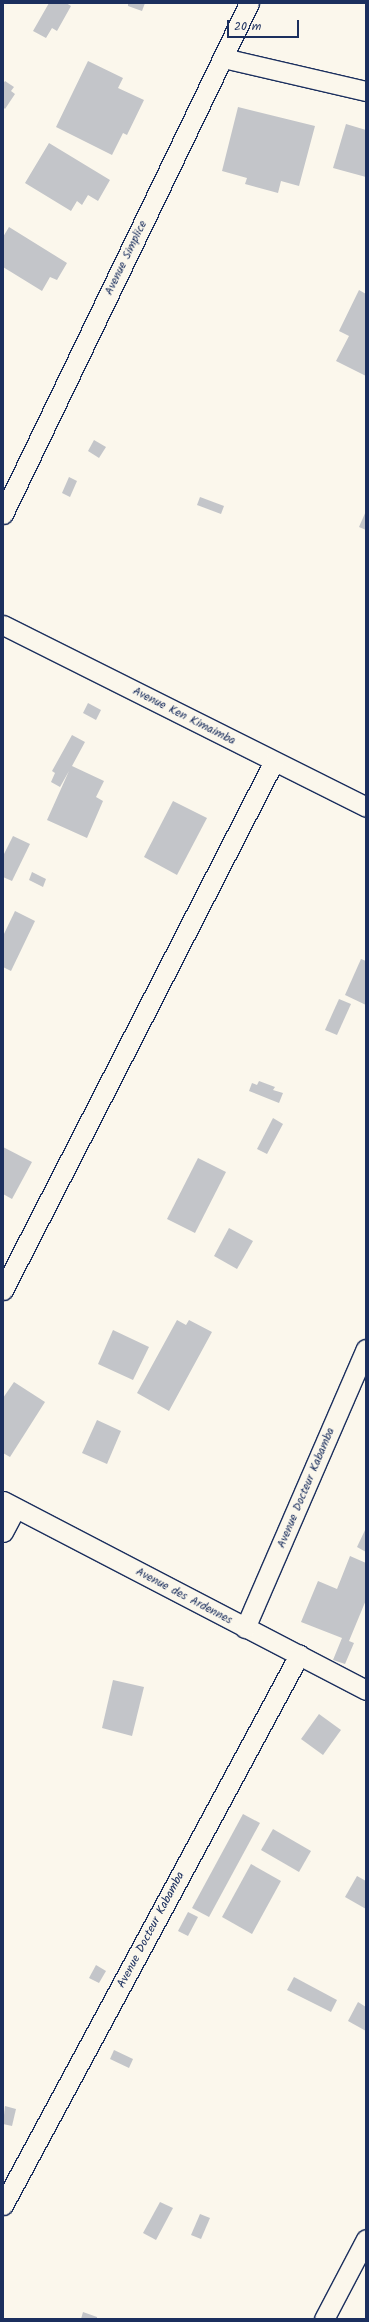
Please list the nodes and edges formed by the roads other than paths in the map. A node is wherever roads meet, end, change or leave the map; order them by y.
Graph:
1 (249, 3) edge
2 (223, 58) junction
3 (366, 91) edge
4 (3, 514) edge
5 (3, 625) edge
6 (274, 761) junction
7 (366, 807) edge
8 (3, 1290) edge
9 (366, 1349) edge
10 (9, 1504) edge
11 (3, 1532) edge
12 (245, 1628) junction
13 (299, 1655) junction
14 (366, 1690) edge
15 (3, 2205) edge
16 (366, 2239) edge
17 (324, 2319) edge

1 - 2 street, Avenue Simplice
2 - 3 street
2 - 4 street, Avenue Simplice
5 - 6 street, Avenue Ken Kimaimba
6 - 7 street, Avenue Ken Kimaimba
6 - 8 street
9 - 12 street, Avenue Docteur Kabamba
10 - 11 street
10 - 12 street, Avenue des Ardennes
12 - 13 street, Avenue des Ardennes
13 - 14 street, Avenue des Ardennes
13 - 15 street, Avenue Docteur Kabamba
16 - 17 street

